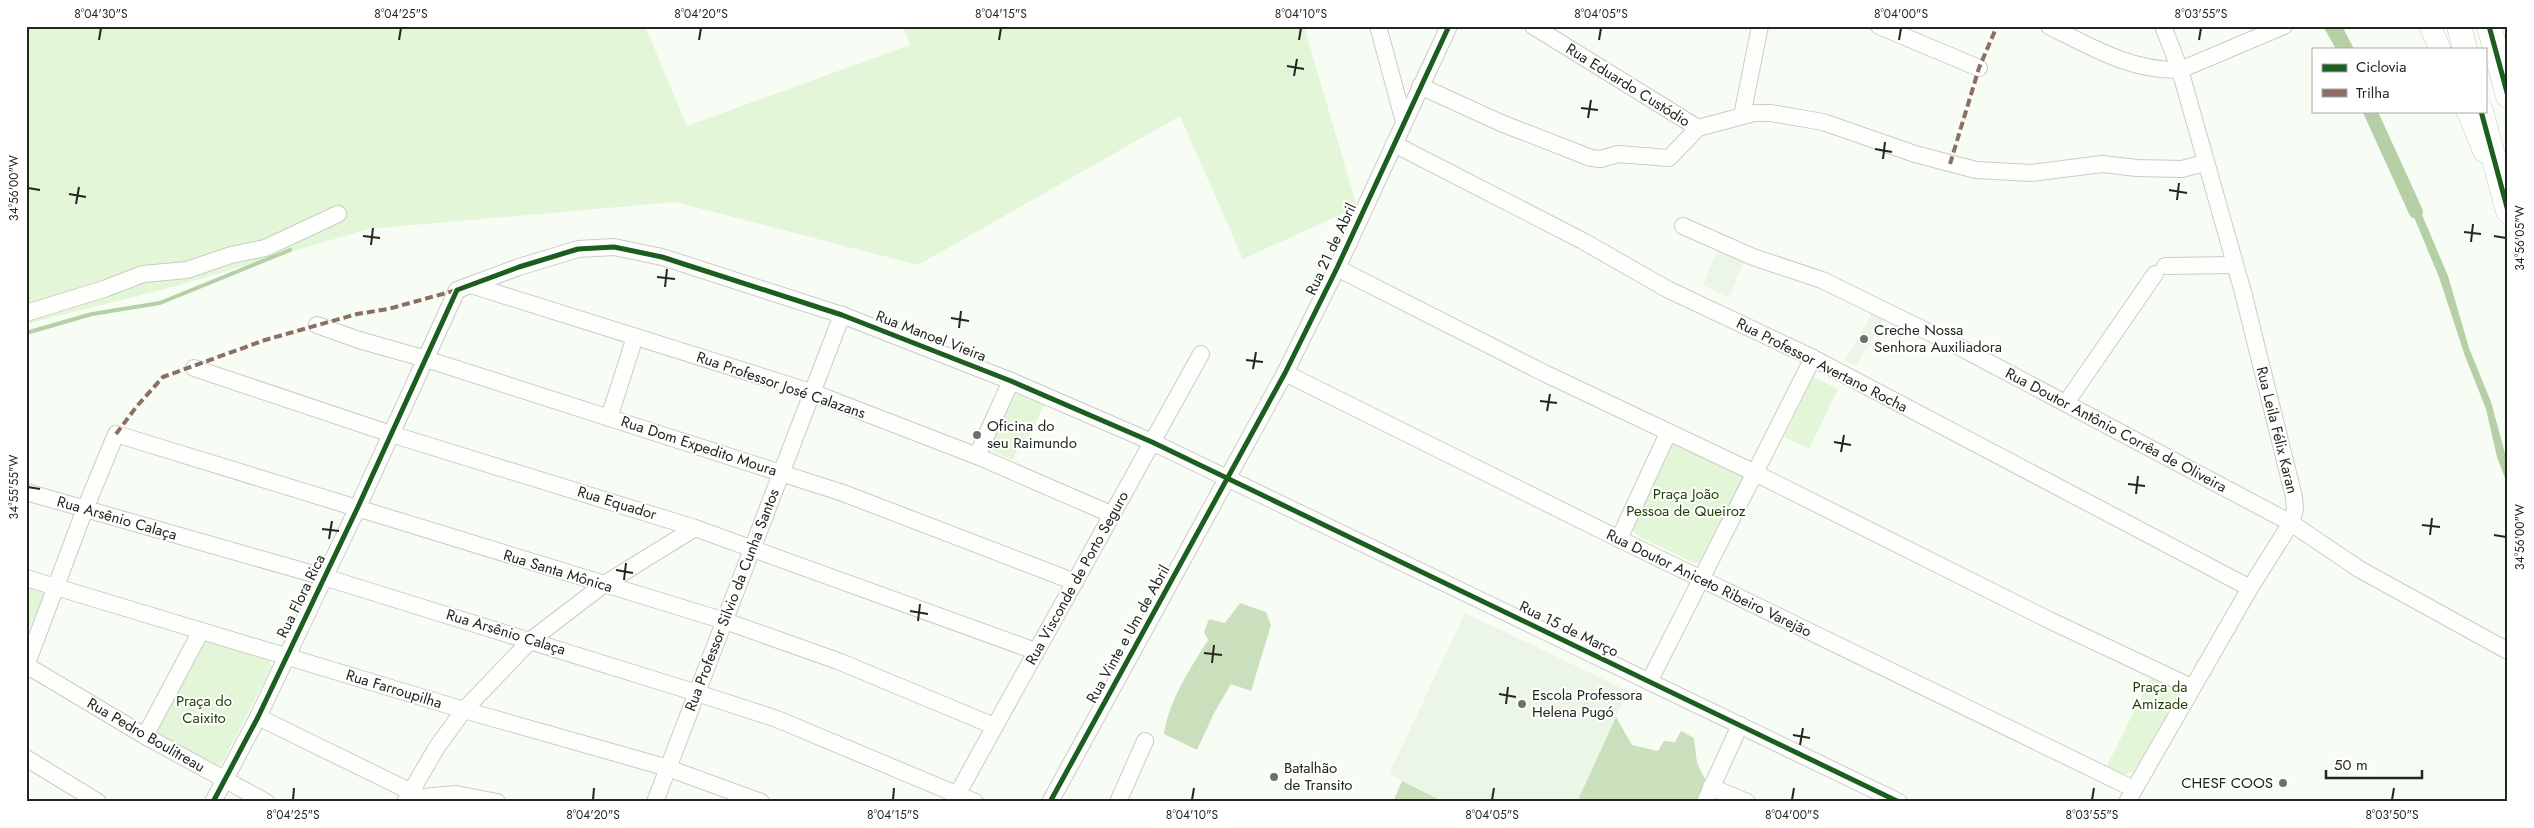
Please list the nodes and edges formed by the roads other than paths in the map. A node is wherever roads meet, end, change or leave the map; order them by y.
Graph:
1 (1378, 26) edge
2 (1449, 26) edge
3 (1533, 26) edge
4 (1760, 26) edge
5 (1879, 26) edge
6 (2049, 26) edge
7 (2163, 26) edge
8 (2284, 26) edge
9 (2430, 26) edge
10 (2489, 26) edge
11 (2440, 48) edge
12 (1979, 68) dead end
13 (2180, 70) junction
14 (2505, 74) edge
15 (1420, 86) junction
16 (2508, 96) edge
17 (2466, 112) edge
18 (2481, 112) edge
19 (1742, 116) junction
20 (1404, 122) junction
21 (1698, 128) junction
22 (1394, 144) junction
23 (2205, 163) junction
24 (2506, 207) edge
25 (338, 214) dead end
26 (1683, 226) dead end
27 (2235, 264) junction
28 (1337, 268) junction
29 (464, 287) junction
30 (26, 313) edge
31 (842, 315) junction
32 (318, 325) dead end
33 (635, 337) junction
34 (1201, 354) dead end
35 (1813, 358) junction
36 (426, 359) junction
37 (194, 368) dead end
38 (1285, 373) junction
39 (1011, 381) junction
40 (811, 392) junction
41 (2066, 403) junction
42 (609, 418) junction
43 (1668, 433) junction
44 (391, 434) junction
45 (1152, 442) junction
46 (977, 456) junction
47 (781, 472) junction
48 (1755, 473) junction
49 (1229, 478) junction
50 (26, 492) edge
51 (85, 509) junction
52 (357, 509) junction
53 (1113, 514) junction
54 (2291, 523) junction
55 (695, 528) junction
56 (1619, 539) junction
57 (752, 547) junction
58 (324, 577) junction
59 (26, 578) edge
60 (1702, 578) junction
61 (1075, 582) junction
62 (602, 585) junction
63 (57, 586) junction
64 (2250, 588) junction
65 (724, 621) junction
66 (201, 631) junction
67 (531, 640) junction
68 (1035, 651) junction
69 (2508, 651) edge
70 (287, 656) junction
71 (26, 665) edge
72 (1649, 682) junction
73 (2191, 687) junction
74 (698, 693) junction
75 (464, 710) junction
76 (258, 717) junction
77 (1740, 725) junction
78 (994, 726) junction
79 (145, 736) junction
80 (1146, 741) dead end
81 (26, 758) edge
82 (668, 768) junction
83 (225, 780) junction
84 (1708, 794) edge
85 (2130, 796) edge
86 (418, 798) edge
87 (955, 798) edge
88 (98, 802) edge
89 (213, 802) edge
90 (266, 802) edge
91 (497, 802) edge
92 (655, 802) edge
93 (761, 802) edge
94 (975, 802) edge
95 (1050, 802) edge
96 (1118, 802) edge
97 (1747, 802) edge
98 (1899, 802) edge

1 - 20 street
2 - 15 street, Rua 21 de Abril
3 - 21 street, Rua Eduardo Custódio
4 - 19 street
5 - 12 street
6 - 13 street
7 - 13 street, Rua Leila Félix Karan
8 - 13 street
9 - 11 main road
10 - 14 highway
13 - 23 street, Rua Leila Félix Karan
14 - 16 highway
15 - 20 street, Rua 21 de Abril
15 - 21 street
17 - 24 main road
18 - 24 highway
19 - 21 street
19 - 23 street
20 - 22 street, Rua 21 de Abril
22 - 28 street, Rua 21 de Abril
22 - 35 street, Rua Professor Avertano Rocha
23 - 27 street, Rua Leila Félix Karan
25 - 30 street
26 - 41 street, Rua Doutor Antônio Corrêa de Oliveira
27 - 41 street
27 - 54 street, Rua Leila Félix Karan
28 - 38 street, Rua 21 de Abril
28 - 43 street
29 - 31 street, Rua Manoel Vieira
29 - 33 street, Rua Professor José Calazans
29 - 36 street, Rua Flora Rica
31 - 39 street, Rua Manoel Vieira
31 - 40 street, Rua Professor Silvio da Cunha Santos
32 - 36 street, Rua Dom Expedito Moura
33 - 40 street, Rua Professor José Calazans
33 - 42 street
34 - 45 street, Rua Visconde de Porto Seguro
35 - 48 street
35 - 64 street, Rua Professor Avertano Rocha
36 - 42 street, Rua Dom Expedito Moura
36 - 44 street, Rua Flora Rica
37 - 44 street, Rua Equador
38 - 49 street, Rua 21 de Abril
38 - 56 street, Rua Doutor Aniceto Ribeiro Varejão
39 - 45 street, Rua Manoel Vieira
39 - 46 street
40 - 46 street, Rua Professor José Calazans
40 - 47 street, Rua Professor Silvio da Cunha Santos
41 - 54 street, Rua Doutor Antônio Corrêa de Oliveira
42 - 47 street, Rua Dom Expedito Moura
43 - 48 street
43 - 56 street
44 - 52 street, Rua Flora Rica
44 - 55 street, Rua Equador
45 - 49 street, Rua Manoel Vieira
45 - 53 street, Rua Visconde de Porto Seguro
46 - 53 street, Rua Professor José Calazans
47 - 57 street, Rua Professor Silvio da Cunha Santos
47 - 61 street, Rua Dom Expedito Moura
48 - 60 street
48 - 73 street
49 - 72 street, Rua 15 de Março
49 - 95 street, Rua Vinte e Um de Abril
50 - 51 street, Rua Arsênio Calaça
51 - 52 street, Rua Santa Mônica
51 - 58 street, Rua Arsênio Calaça
51 - 63 street
52 - 58 street, Rua Flora Rica
52 - 62 street, Rua Santa Mônica
53 - 61 street, Rua Visconde de Porto Seguro
54 - 64 street, Rua Leila Félix Karan
54 - 69 street, Rua Doutor Antônio Corrêa de Oliveira
55 - 57 street, Rua Equador
55 - 62 street
56 - 60 street, Rua Doutor Aniceto Ribeiro Varejão
57 - 65 street, Rua Professor Silvio da Cunha Santos
57 - 68 street, Rua Equador
58 - 67 street, Rua Arsênio Calaça
58 - 70 street, Rua Flora Rica
59 - 63 street, Rua Farroupilha
60 - 72 street
60 - 85 street, Rua Doutor Aniceto Ribeiro Varejão
61 - 68 street, Rua Visconde de Porto Seguro
62 - 65 street, Rua Santa Mônica
62 - 67 street
63 - 66 street, Rua Farroupilha
63 - 71 street
64 - 73 street, Rua Leila Félix Karan
65 - 74 street, Rua Professor Silvio da Cunha Santos
65 - 78 street, Rua Santa Mônica
66 - 70 street, Rua Farroupilha
66 - 79 street
67 - 74 street, Rua Arsênio Calaça
67 - 75 street
68 - 78 street, Rua Visconde de Porto Seguro
70 - 75 street, Rua Farroupilha
70 - 76 street, Rua Flora Rica
71 - 79 street, Rua Pedro Boulitreau
72 - 77 street, Rua 15 de Março
73 - 85 street, Rua Leila Félix Karan
74 - 82 street, Rua Professor Silvio da Cunha Santos
74 - 87 street, Rua Arsênio Calaça
75 - 82 street, Rua Farroupilha
75 - 86 street
76 - 83 street, Rua Flora Rica
76 - 86 street
77 - 84 street
77 - 98 street, Rua 15 de Março
78 - 87 street, Rua Visconde de Porto Seguro
79 - 83 street, Rua Pedro Boulitreau
80 - 96 street
81 - 88 street
82 - 92 street, Rua Professor Silvio da Cunha Santos
82 - 93 street, Rua Farroupilha
83 - 89 street, Rua Flora Rica
83 - 90 street, Rua Pedro Boulitreau
84 - 97 street
86 - 91 street
87 - 94 street, Rua Arsênio Calaça

